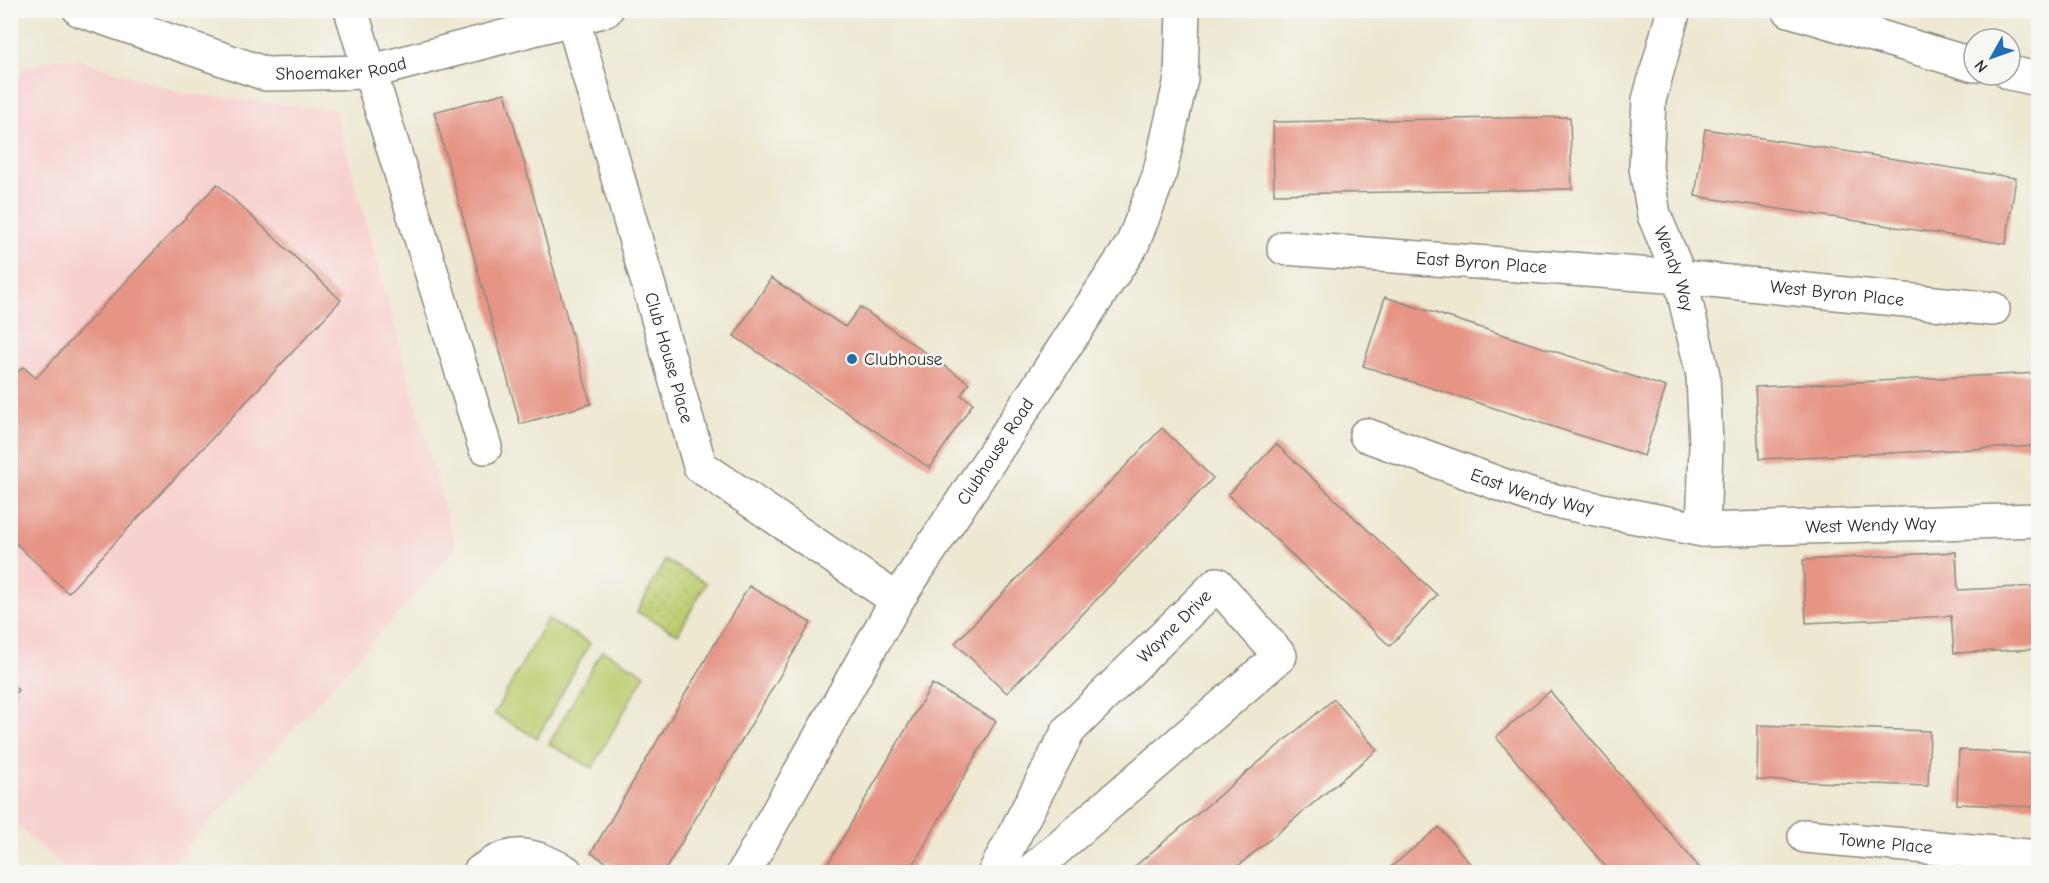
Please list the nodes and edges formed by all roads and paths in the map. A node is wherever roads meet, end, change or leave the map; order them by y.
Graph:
1 (80, 10) edge
2 (351, 10) edge
3 (606, 10) edge
4 (1183, 10) edge
5 (1674, 10) edge
6 (1789, 10) edge
7 (573, 20) junction
8 (1962, 61) edge
9 (369, 72) junction
10 (2022, 76) edge
11 (2038, 79) edge
12 (1284, 248) dead end
13 (1680, 277) junction
14 (1993, 309) dead end
15 (1366, 435) dead end
16 (484, 447) dead end
17 (2038, 520) edge
18 (1703, 530) junction
19 (897, 600) junction
20 (1805, 836) dead end
21 (2038, 857) edge
22 (480, 873) edge
23 (566, 873) edge
24 (744, 873) edge
25 (995, 873) edge
26 (1030, 873) edge

1 - 9 street, Shoemaker Road
2 - 9 street
3 - 7 street, Shoemaker Road
4 - 19 street, Clubhouse Road
5 - 13 street, Wendy Way
6 - 8 street
7 - 9 street, Shoemaker Road
7 - 19 street, Club House Place
9 - 16 street
10 - 11 street
12 - 13 street, East Byron Place
13 - 14 street, West Byron Place
13 - 18 street, Wendy Way
15 - 18 street, East Wendy Way
17 - 18 street, West Wendy Way
19 - 24 street, Clubhouse Road
20 - 21 street, Towne Place
22 - 23 street
25 - 26 street, Wayne Drive

